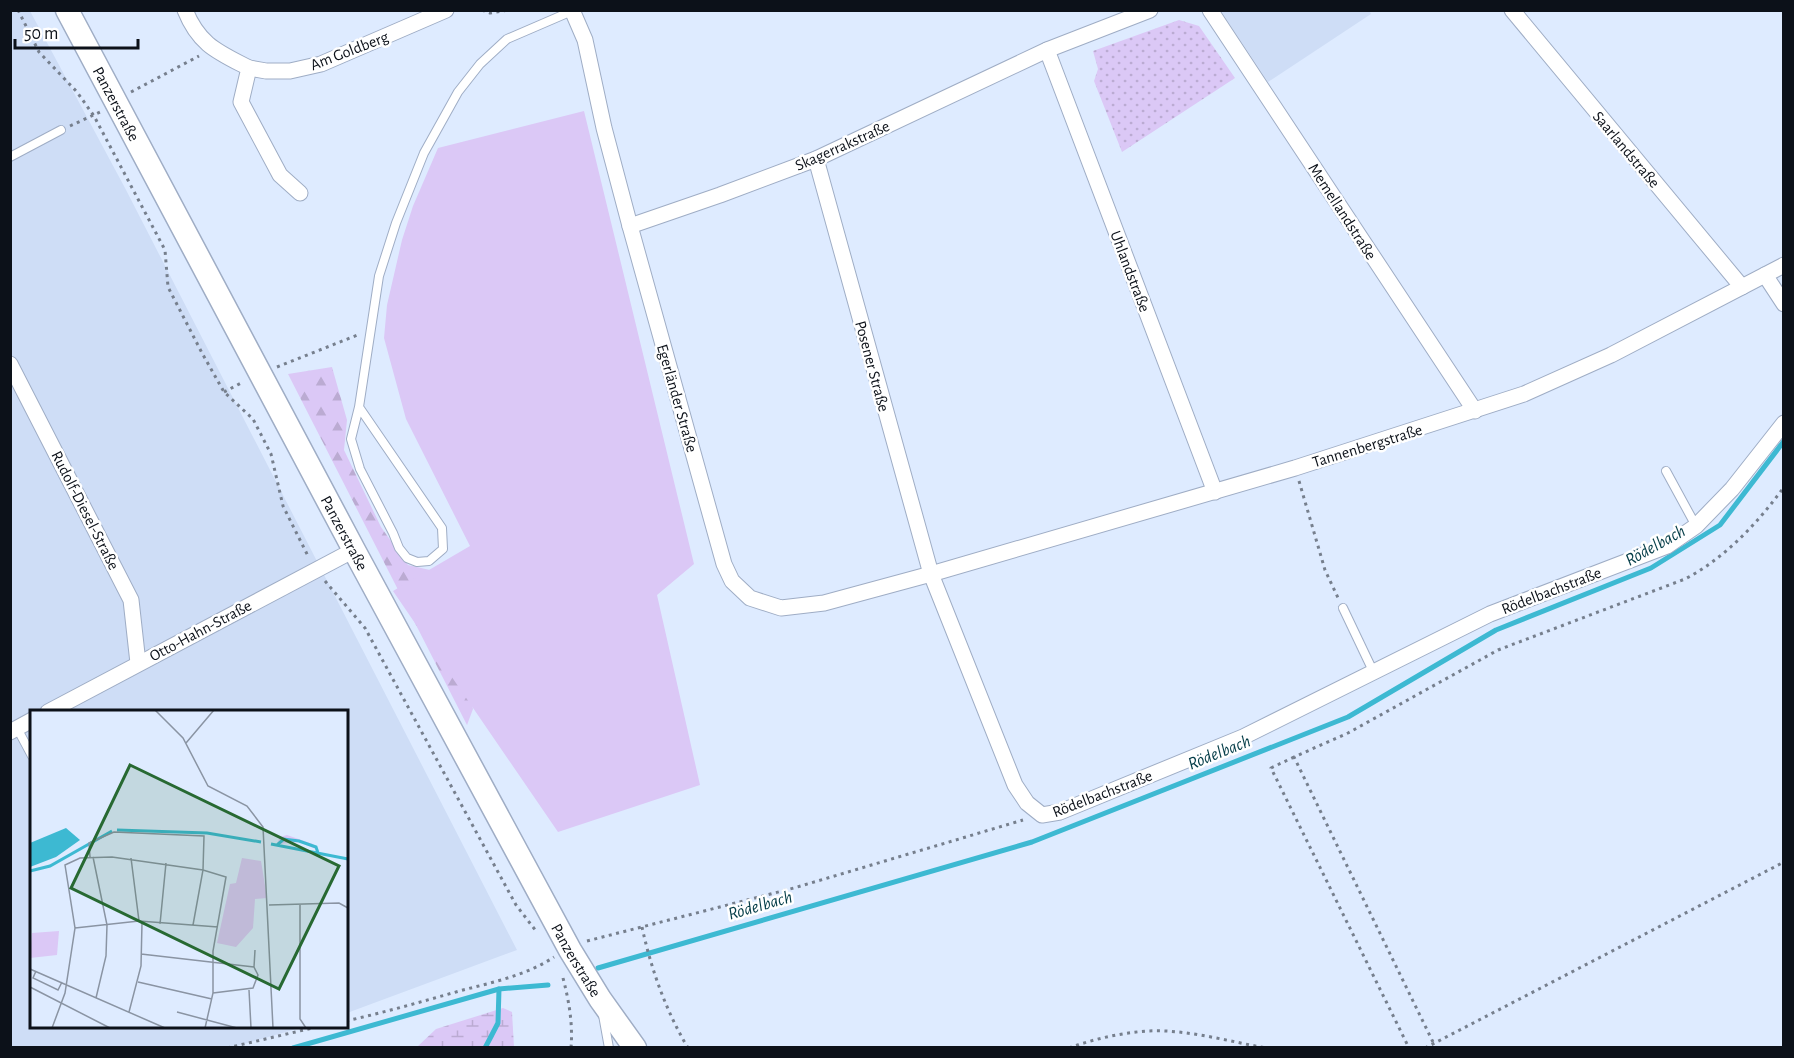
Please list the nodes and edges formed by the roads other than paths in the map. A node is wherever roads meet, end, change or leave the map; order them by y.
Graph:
1 (67, 10) edge
2 (185, 10) edge
3 (446, 10) edge
4 (572, 10) edge
5 (1150, 10) edge
6 (1210, 10) edge
7 (1512, 10) edge
8 (1047, 50) junction
9 (249, 68) junction
10 (60, 130) road end
11 (10, 157) edge
12 (816, 159) junction
13 (300, 193) dead end
14 (630, 226) junction
15 (1784, 265) edge
16 (1765, 275) junction
17 (1742, 287) junction
18 (1784, 304) edge
19 (10, 364) edge
20 (359, 407) junction
21 (1475, 411) junction
22 (1784, 423) edge
23 (1666, 471) dead end
24 (1215, 492) junction
25 (1696, 526) junction
26 (354, 550) junction
27 (931, 574) junction
28 (1343, 608) road end
29 (138, 663) junction
30 (1373, 671) junction
31 (50, 710) edge
32 (30, 721) edge
33 (14, 730) edge
34 (30, 753) edge
35 (600, 999) junction
36 (609, 1047) edge
37 (635, 1047) edge

1 - 26 main road, Panzerstraße
2 - 9 street, Am Goldberg
3 - 9 street, Am Goldberg
4 - 14 street, Egerländer Straße
4 - 20 lane
5 - 8 street, Skagerrakstraße
6 - 21 street, Memellandstraße
7 - 17 street, Saarlandstraße
8 - 12 street, Skagerrakstraße
8 - 24 street, Uhlandstraße
9 - 13 street
10 - 11 lane
12 - 14 street, Skagerrakstraße
12 - 27 street, Posener Straße
14 - 27 street, Egerländer Straße
15 - 16 street, Tannenbergstraße
16 - 17 street, Tannenbergstraße
16 - 18 street
17 - 21 street, Tannenbergstraße
19 - 29 street, Rudolf-Diesel-Straße
20 - 20 lane
21 - 24 street, Tannenbergstraße
22 - 25 street, Rödelbachstraße
23 - 25 lane
24 - 27 street, Tannenbergstraße
25 - 30 street, Rödelbachstraße
26 - 29 street, Otto-Hahn-Straße
26 - 35 main road, Panzerstraße
27 - 30 street, Rödelbachstraße
28 - 30 lane
29 - 31 street, Otto-Hahn-Straße
32 - 33 street
33 - 34 lane
35 - 36 lane
35 - 37 main road, Panzerstraße

